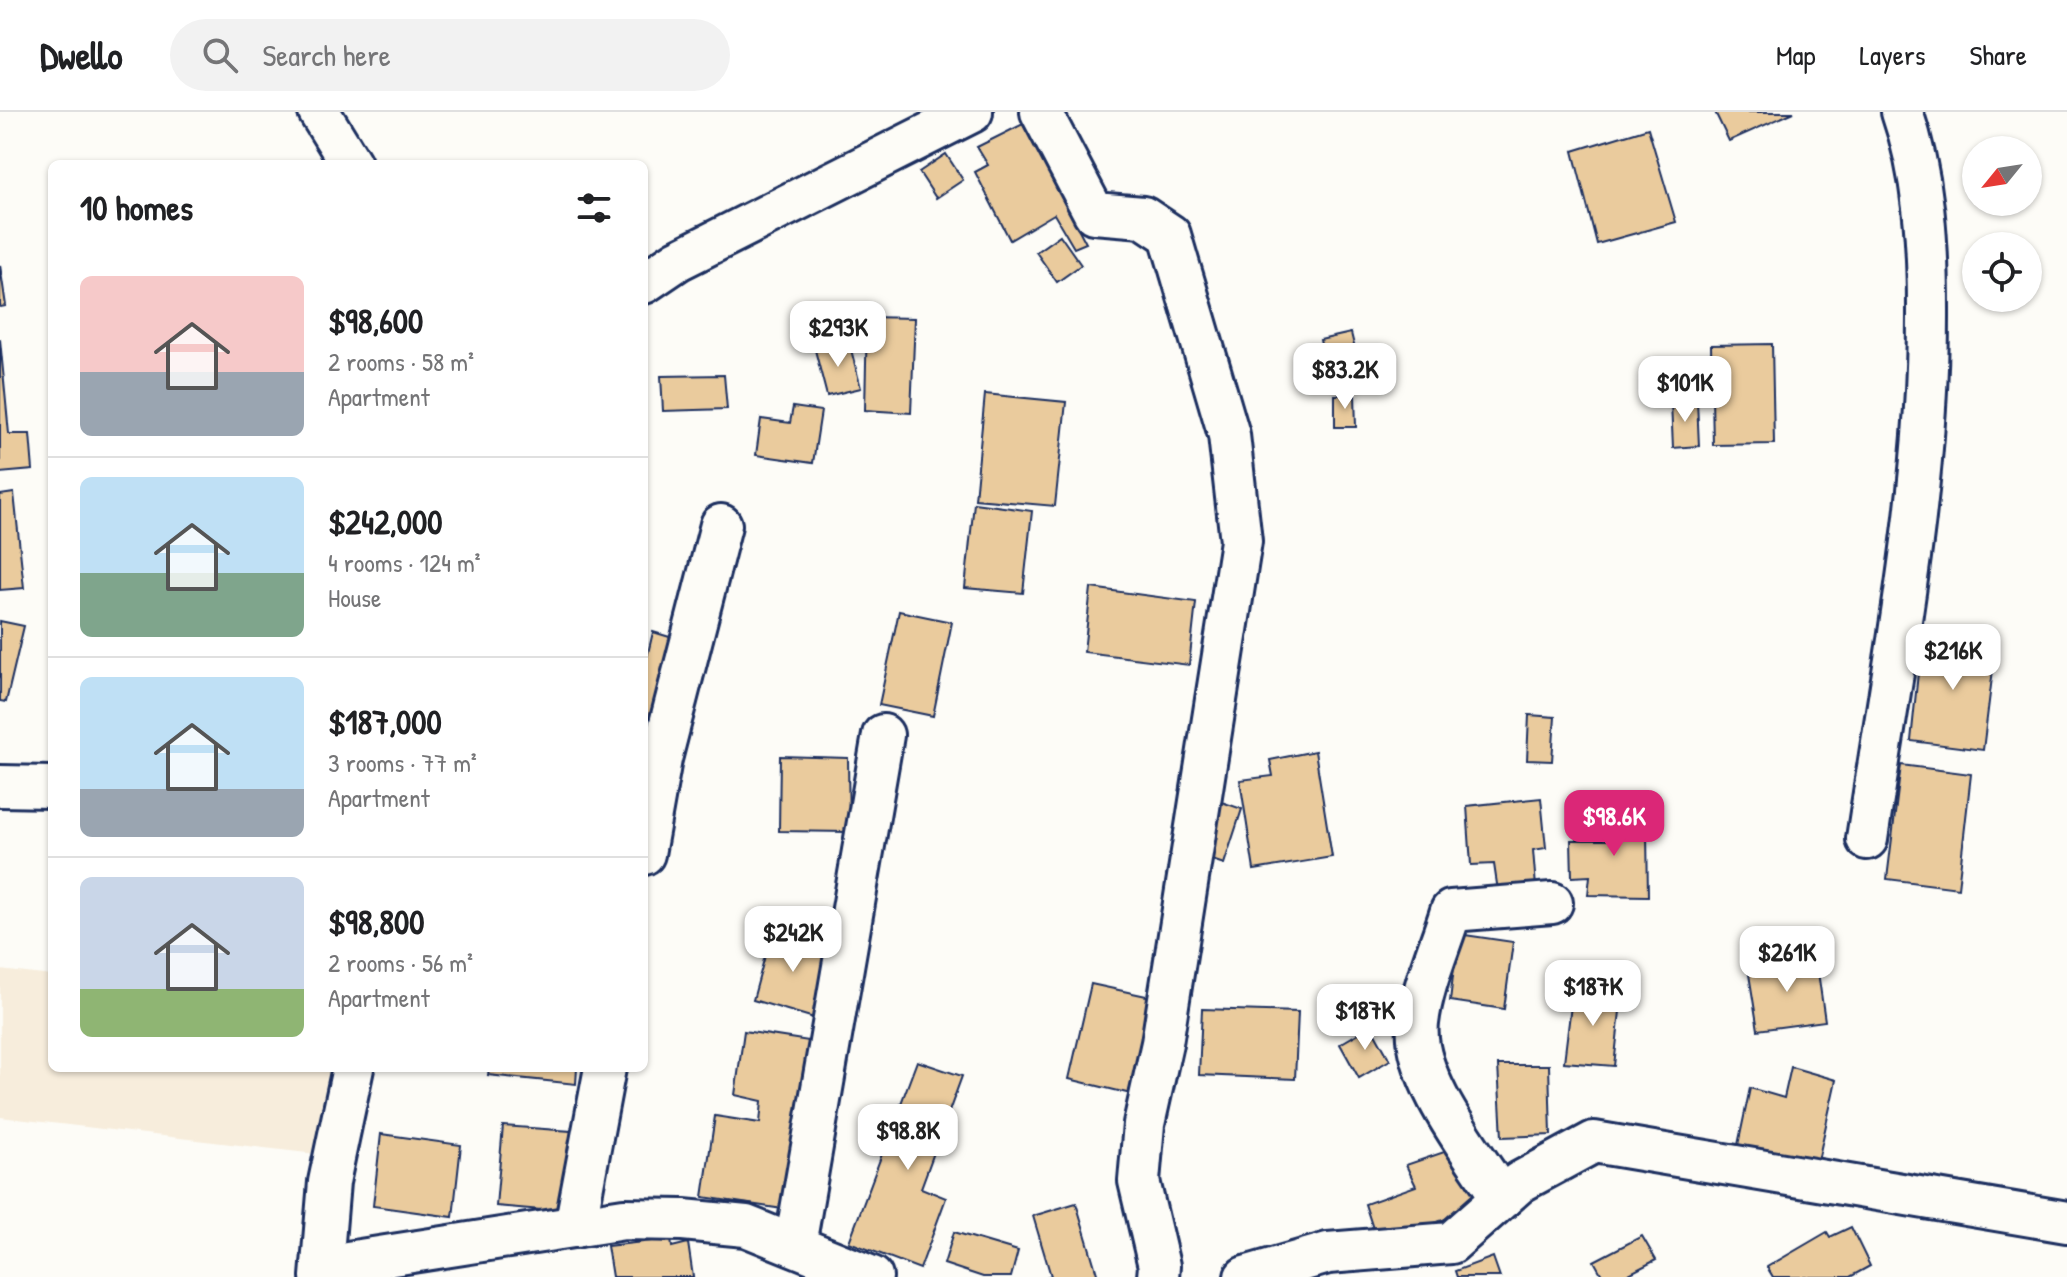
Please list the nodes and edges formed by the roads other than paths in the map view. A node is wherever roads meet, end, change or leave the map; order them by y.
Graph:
1 (319, 112) edge
2 (972, 112) edge
3 (1041, 112) edge
4 (1902, 112) edge
5 (349, 160) edge
6 (648, 280) edge
7 (721, 525) dead end
8 (883, 735) dead end
9 (0, 786) edge
10 (48, 787) edge
11 (648, 832) edge
12 (1867, 839) dead end
13 (1552, 903) dead end
14 (352, 1072) edge
15 (604, 1072) edge
16 (1502, 1198) junction
17 (2067, 1222) edge
18 (575, 1227) junction
19 (795, 1245) junction
20 (1438, 1261) edge
21 (322, 1271) edge
22 (872, 1277) edge
23 (1158, 1277) edge
24 (1245, 1277) edge

1 - 5 street
2 - 6 street
3 - 23 street
4 - 12 street
7 - 11 street
8 - 19 street
9 - 10 street
13 - 16 street
14 - 21 street
15 - 18 street
16 - 17 street
16 - 20 street
18 - 19 street
18 - 21 street
19 - 22 street
20 - 24 street

